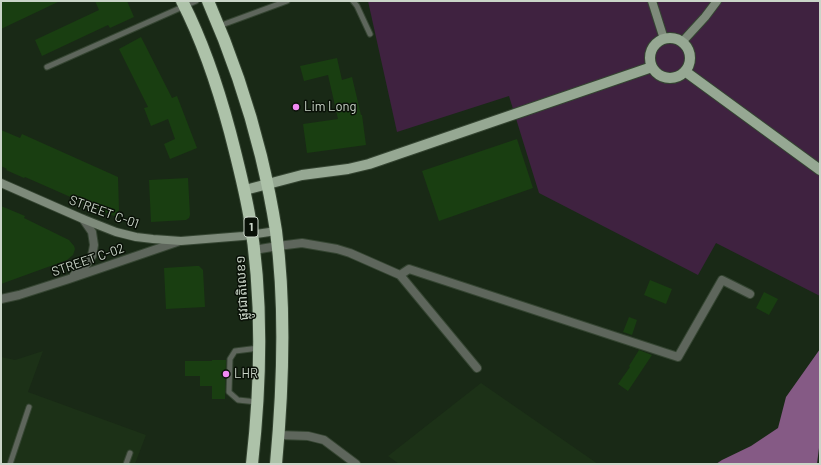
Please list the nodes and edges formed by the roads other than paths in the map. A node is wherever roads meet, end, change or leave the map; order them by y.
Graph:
1 (196, 1) edge
2 (208, 1) edge
3 (287, 1) edge
4 (353, 1) edge
5 (652, 1) edge
6 (717, 1) edge
7 (184, 4) edge
8 (219, 26) junction
9 (370, 34) dead end
10 (664, 38) junction
11 (683, 41) junction
12 (47, 67) dead end
13 (652, 67) junction
14 (686, 72) junction
15 (820, 170) edge
16 (1, 182) edge
17 (268, 184) junction
18 (245, 190) junction
19 (83, 219) junction
20 (276, 231) junction
21 (252, 234) junction
22 (181, 240) junction
23 (278, 246) junction
24 (254, 250) junction
25 (400, 275) junction
26 (69, 279) junction
27 (750, 294) dead end
28 (1, 298) edge
29 (259, 348) junction
30 (478, 368) dead end
31 (258, 402) junction
32 (29, 407) dead end
33 (278, 435) junction
34 (130, 453) dead end
35 (10, 464) edge
36 (126, 464) edge
37 (252, 464) edge
38 (276, 464) edge
39 (356, 464) edge

1 - 7 lane
2 - 8 highway, 1
3 - 8 lane
4 - 9 lane
5 - 10 street
6 - 11 street
7 - 12 lane
7 - 18 highway, ផ្លូវជាតិលេខ១ / 1
8 - 17 highway, 1
10 - 11 main road
10 - 13 main road
11 - 14 main road
13 - 14 main road
13 - 17 main road
14 - 15 main road
16 - 19 street, STREET C-01
17 - 18 main road
17 - 20 highway, 1
18 - 21 highway, ផ្លូវជាតិលេខ១ / 1
19 - 22 street, STREET C-01
19 - 26 street
20 - 21 street, STREET C-01
20 - 23 highway, 1
21 - 22 street, STREET C-01
21 - 24 highway, ផ្លូវជាតិលេខ១ / 1
22 - 26 street, STREET C-02
23 - 24 street
23 - 25 street
23 - 33 highway, 1
24 - 29 highway, ផ្លូវជាតិលេខ១ / 1
25 - 27 street
25 - 30 street
26 - 28 street, STREET C-02
29 - 31 highway, ផ្លូវជាតិលេខ១ / 1
29 - 31 lane
31 - 37 highway, ផ្លូវជាតិលេខ១ / 1
32 - 35 lane
33 - 38 highway, 1
33 - 39 street
34 - 36 lane

